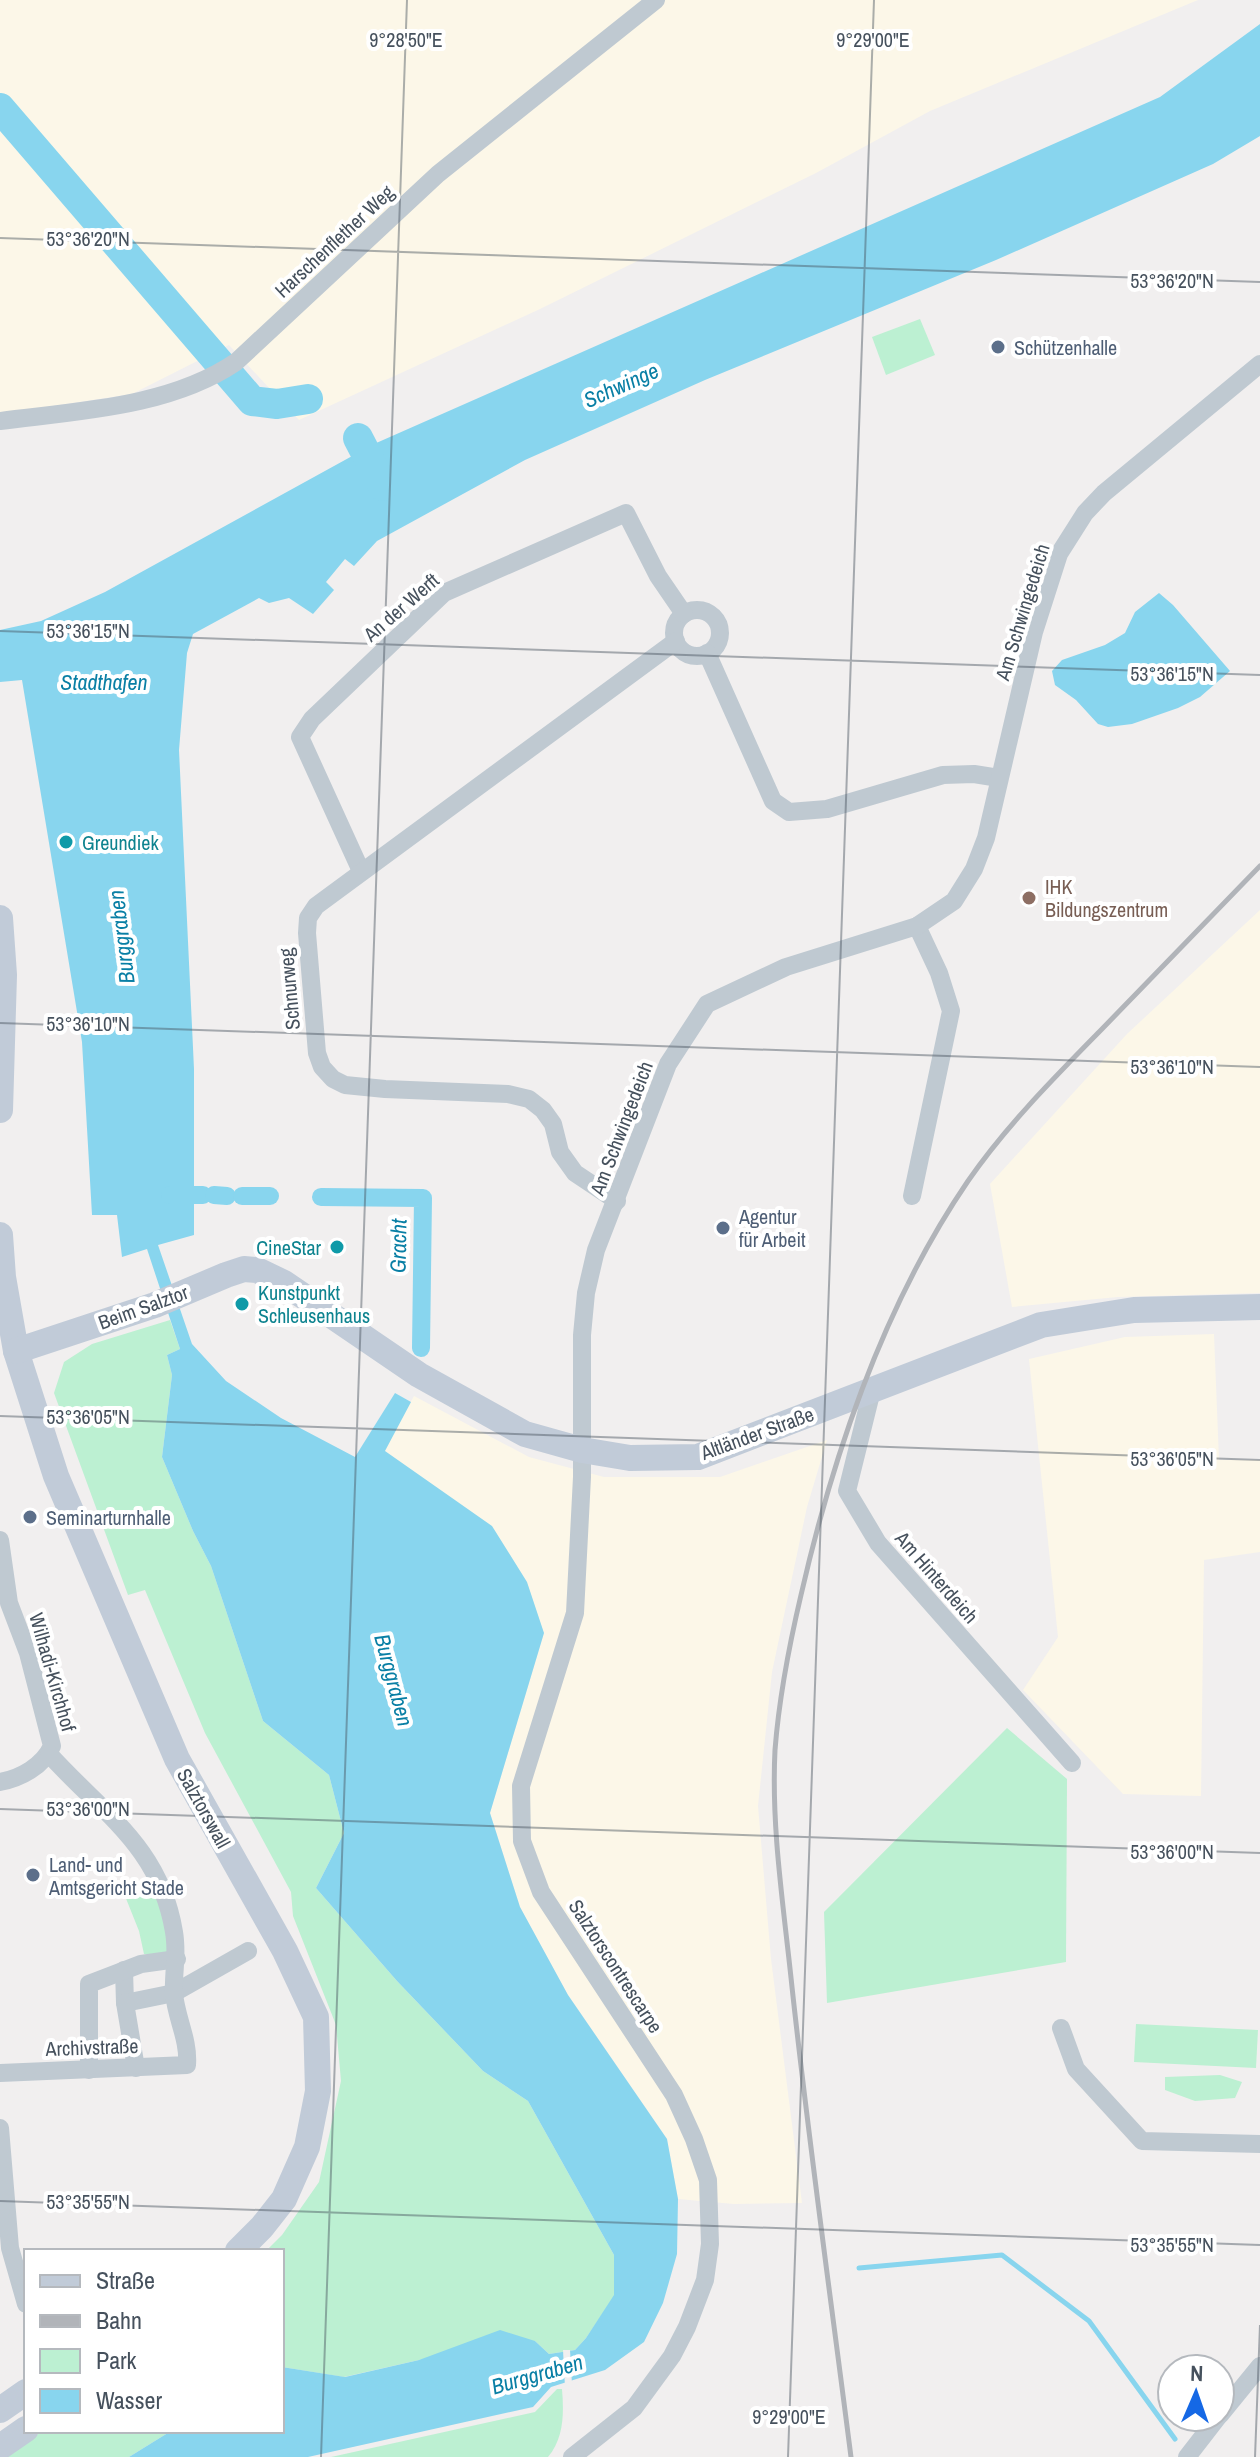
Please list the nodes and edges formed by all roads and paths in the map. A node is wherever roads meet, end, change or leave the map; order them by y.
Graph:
1 (656, 0) edge
2 (1260, 364) edge
3 (0, 421) edge
4 (684, 614) junction
5 (676, 641) junction
6 (707, 653) junction
7 (999, 778) junction
8 (361, 871) junction
9 (0, 918) edge
10 (917, 926) junction
11 (0, 1110) edge
12 (912, 1196) dead end
13 (617, 1201) junction
14 (0, 1235) edge
15 (284, 1283) joint
16 (1260, 1307) edge
17 (8, 1354) edge
18 (872, 1390) junction
19 (582, 1450) junction
20 (0, 1540) edge
21 (4, 1603) edge
22 (49, 1754) junction
23 (1072, 1763) dead end
24 (0, 1782) edge
25 (248, 1951) dead end
26 (177, 1959) junction
27 (124, 1970) junction
28 (174, 1993) junction
29 (125, 2003) junction
30 (1061, 2028) dead end
31 (136, 2068) junction
32 (89, 2070) junction
33 (0, 2073) edge
34 (0, 2128) edge
35 (1260, 2144) edge
36 (240, 2249) edge
37 (24, 2297) edge
38 (1260, 2366) edge
39 (24, 2393) edge
40 (1236, 2395) edge
41 (0, 2410) edge
42 (24, 2430) edge
43 (1206, 2433) edge
44 (0, 2447) edge
45 (572, 2457) edge
46 (1187, 2457) edge

1 - 3 street, Harschenflether Weg
2 - 7 street, Am Schwingedeich
4 - 5 street
4 - 6 street
4 - 8 street, An der Werft
5 - 6 street
5 - 8 street, Schnurweg
6 - 7 street
7 - 10 street, Am Schwingedeich
8 - 13 street, Schnurweg
9 - 11 main road
10 - 12 street
10 - 13 street, Am Schwingedeich
13 - 19 street, Am Schwingedeich
14 - 17 main road, Salztorswall
15 - 17 main road, Beim Salztor
15 - 19 main road, Altländer Straße
16 - 18 main road, Altländer Straße
17 - 36 main road, Salztorswall
18 - 19 main road, Altländer Straße
18 - 23 street, Am Hinterdeich
19 - 45 street, Salztorscontrescarpe
20 - 21 street, Wilhadi-Kirchhof
21 - 22 street, Wilhadi-Kirchhof
22 - 24 street, Wilhadi-Kirchhof
22 - 26 street
25 - 28 street
26 - 27 street
26 - 28 street
27 - 29 street
27 - 32 street
28 - 29 street
28 - 31 street, Archivstraße
29 - 31 street
30 - 35 street
31 - 32 street, Archivstraße
32 - 33 street, Archivstraße
34 - 37 street
38 - 40 street
39 - 41 main road
42 - 44 main road
43 - 46 street

